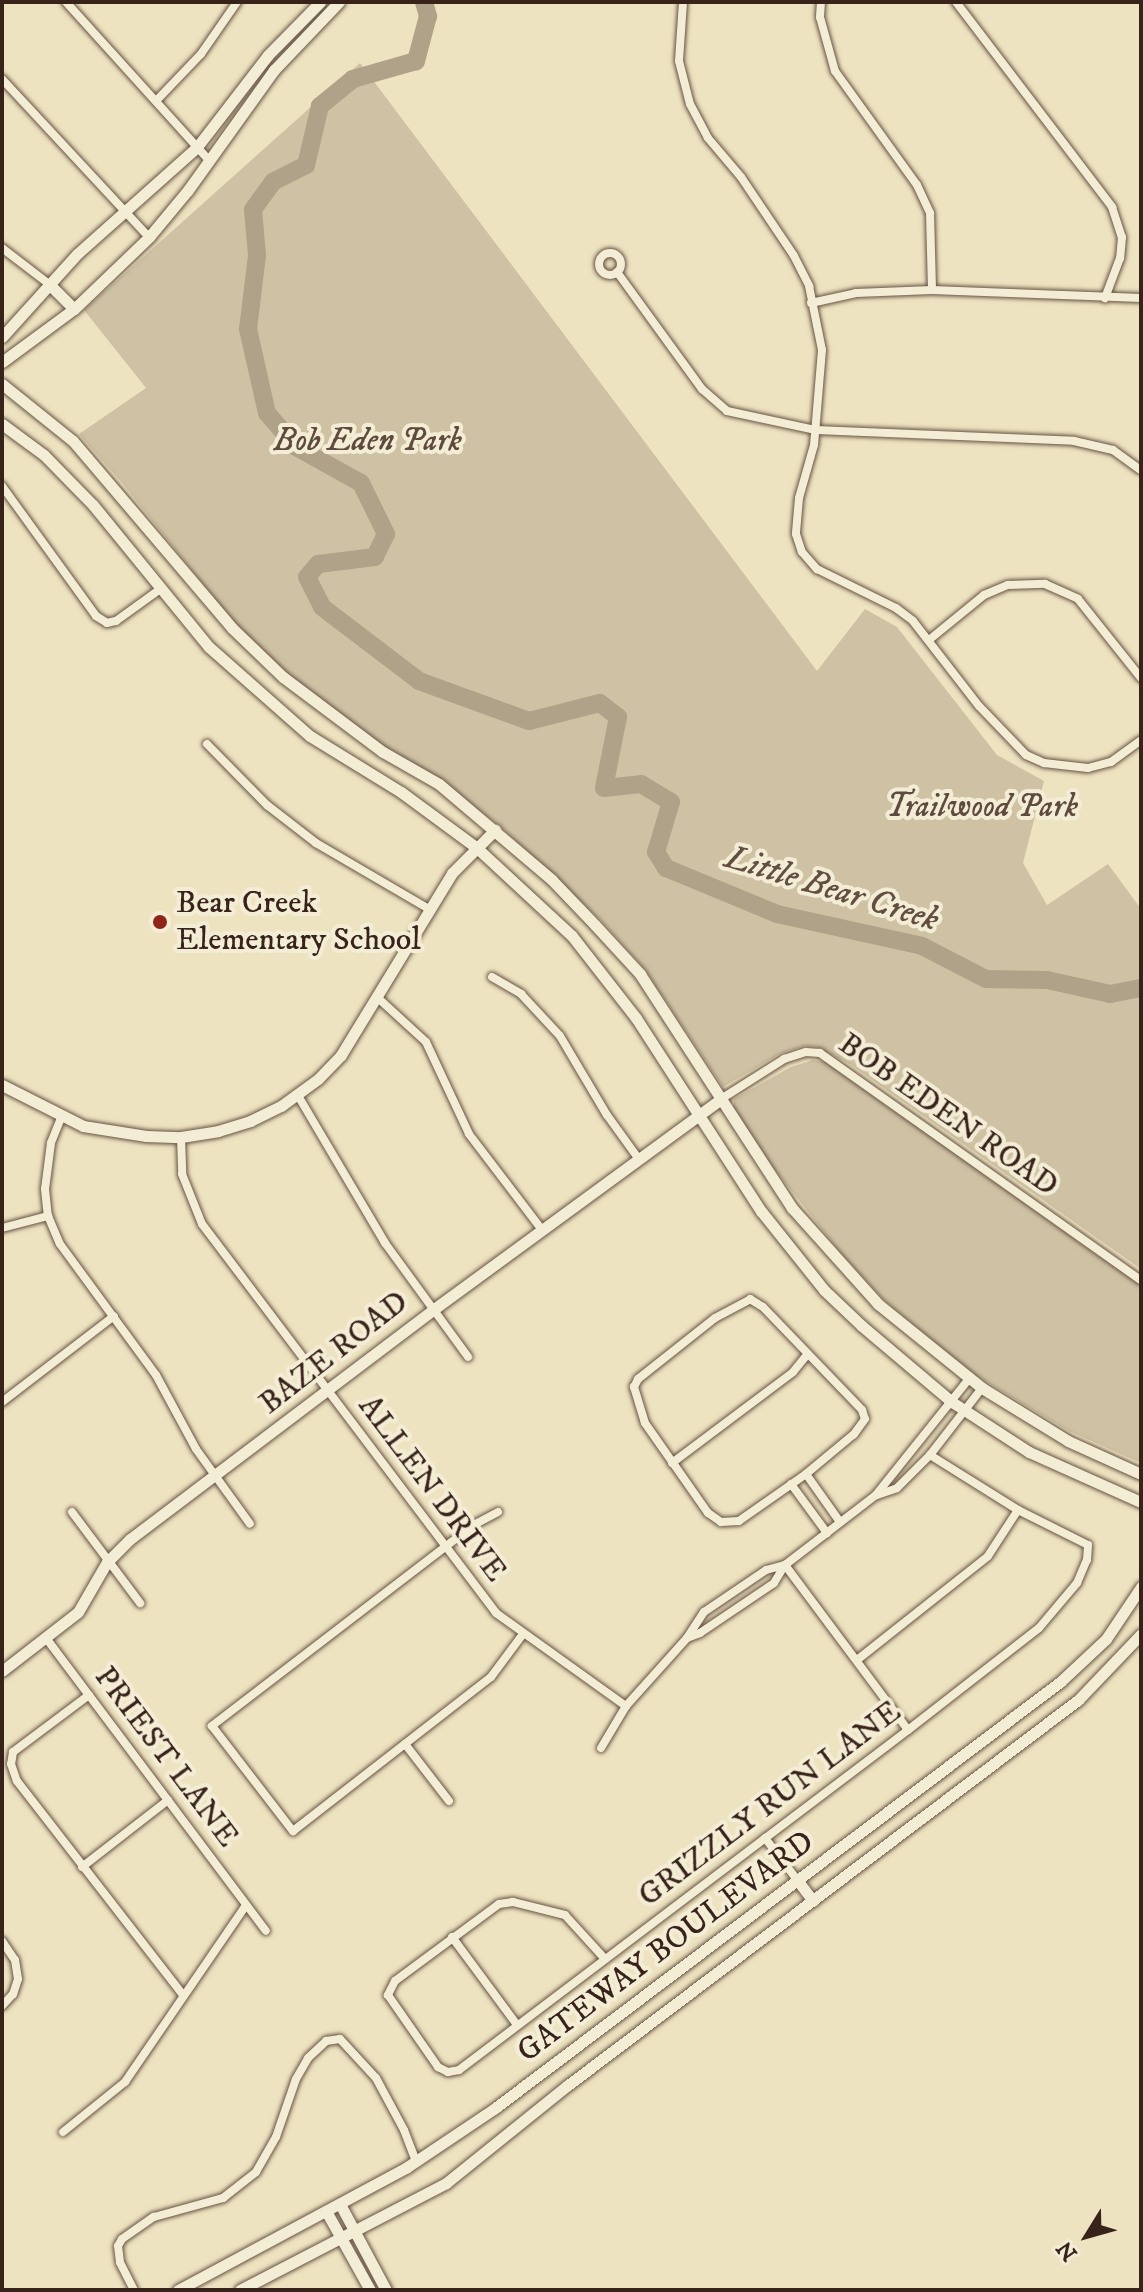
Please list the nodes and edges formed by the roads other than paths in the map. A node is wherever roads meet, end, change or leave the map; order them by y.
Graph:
1 (66, 2) edge
2 (237, 2) edge
3 (320, 2) edge
4 (339, 2) edge
5 (683, 2) edge
6 (821, 2) edge
7 (956, 2) edge
8 (2, 79) edge
9 (156, 101) junction
10 (197, 147) junction
11 (208, 159) junction
12 (126, 213) junction
13 (149, 237) junction
14 (2, 248) edge
15 (617, 272) dead end
16 (49, 284) junction
17 (932, 290) junction
18 (1105, 298) junction
19 (1141, 298) edge
20 (811, 303) junction
21 (74, 309) junction
22 (2, 337) edge
23 (2, 362) edge
24 (2, 384) edge
25 (2, 424) edge
26 (816, 430) junction
27 (1141, 470) edge
28 (2, 486) edge
29 (159, 590) junction
30 (929, 640) junction
31 (1141, 678) edge
32 (1141, 740) edge
33 (207, 744) dead end
34 (495, 830) junction
35 (477, 848) junction
36 (429, 909) junction
37 (492, 977) dead end
38 (378, 998) junction
39 (2, 1085) edge
40 (297, 1094) junction
41 (721, 1099) junction
42 (698, 1115) junction
43 (61, 1118) junction
44 (181, 1137) junction
45 (638, 1158) junction
46 (48, 1216) junction
47 (2, 1228) edge
48 (543, 1231) junction
49 (1141, 1280) edge
50 (434, 1309) junction
51 (114, 1316) junction
52 (806, 1356) junction
53 (468, 1357) dead end
54 (969, 1379) junction
55 (982, 1388) junction
56 (328, 1391) junction
57 (2, 1402) edge
58 (952, 1402) junction
59 (964, 1410) junction
60 (930, 1455) junction
61 (672, 1463) junction
62 (806, 1474) junction
63 (1141, 1474) edge
64 (215, 1477) junction
65 (791, 1484) junction
66 (876, 1495) junction
67 (1141, 1502) edge
68 (1018, 1510) junction
69 (72, 1512) dead end
70 (498, 1512) dead end
71 (840, 1522) junction
72 (250, 1524) dead end
73 (827, 1533) junction
74 (445, 1547) junction
75 (107, 1562) junction
76 (785, 1565) junction
77 (1141, 1587) edge
78 (140, 1603) dead end
79 (523, 1634) junction
80 (1141, 1634) edge
81 (46, 1638) junction
82 (687, 1638) junction
83 (857, 1660) junction
84 (2, 1671) edge
85 (89, 1695) junction
86 (626, 1706) junction
87 (908, 1730) junction
88 (405, 1744) junction
89 (601, 1748) dead end
90 (168, 1800) junction
91 (449, 1801) dead end
92 (765, 1838) junction
93 (82, 1867) junction
94 (798, 1881) junction
95 (813, 1901) junction
96 (246, 1905) junction
97 (266, 1931) dead end
98 (452, 1937) junction
99 (2, 1941) edge
100 (605, 1959) junction
101 (182, 1994) junction
102 (2, 2006) edge
103 (517, 2025) junction
104 (63, 2132) dead end
105 (416, 2162) junction
106 (340, 2204) junction
107 (326, 2211) junction
108 (354, 2230) junction
109 (341, 2237) junction
110 (134, 2290) edge
111 (178, 2290) edge
112 (240, 2290) edge
113 (370, 2290) edge
114 (386, 2290) edge

1 - 9 street
2 - 9 street
3 - 10 main road
4 - 11 main road
5 - 20 street
6 - 17 street
7 - 18 street
8 - 12 street
9 - 10 street
10 - 11 street
10 - 12 main road
11 - 13 main road
12 - 13 street
12 - 16 main road
13 - 21 main road
14 - 16 street
15 - 26 street
16 - 21 main road
16 - 22 main road
17 - 18 street
17 - 20 street
18 - 19 street
20 - 26 street
21 - 23 main road
24 - 34 main road
25 - 29 main road
26 - 27 street
26 - 30 street
28 - 29 street
29 - 35 main road
30 - 31 street
30 - 32 street
33 - 36 street
34 - 35 main road
34 - 41 main road
35 - 36 main road
35 - 42 main road
36 - 38 main road
37 - 45 street
38 - 40 main road
38 - 48 street
39 - 43 main road
40 - 44 main road
40 - 50 street
41 - 42 main road, BAZE ROAD
41 - 49 street, BOB EDEN ROAD
41 - 54 main road
42 - 45 main road, BAZE ROAD
42 - 58 main road
43 - 44 main road
43 - 46 street
44 - 56 street, ALLEN DRIVE
45 - 48 main road, BAZE ROAD
46 - 47 street
46 - 51 street
48 - 50 main road, BAZE ROAD
50 - 53 street
50 - 56 main road, BAZE ROAD
51 - 57 street
51 - 64 street
52 - 61 street
52 - 61 street
52 - 62 street
54 - 55 main road
54 - 58 street
55 - 59 street
55 - 63 main road
56 - 64 main road, BAZE ROAD
56 - 74 street, ALLEN DRIVE
58 - 59 main road
58 - 66 street
59 - 60 street
59 - 67 main road
60 - 66 street
60 - 68 street
61 - 65 street
62 - 65 street
62 - 71 street
64 - 72 street
64 - 75 main road, BAZE ROAD
65 - 73 street
66 - 71 street
68 - 83 street
68 - 87 street, GRIZZLY RUN LANE
69 - 75 street
70 - 74 street
71 - 73 street
73 - 76 street
74 - 79 street, ALLEN DRIVE
74 - 88 street
75 - 78 street
75 - 81 main road, BAZE ROAD
76 - 82 street
76 - 82 street
76 - 83 street
77 - 94 main road, GATEWAY BOULEVARD
79 - 86 street, ALLEN DRIVE
79 - 88 street
80 - 95 main road, GATEWAY BOULEVARD
81 - 84 main road, BAZE ROAD
81 - 85 street, PRIEST LANE
82 - 86 street
83 - 87 street
85 - 90 street, PRIEST LANE
85 - 93 street
86 - 89 street
87 - 92 street, GRIZZLY RUN LANE
88 - 91 street
90 - 93 street
90 - 96 street, PRIEST LANE
92 - 94 street
92 - 100 street, GRIZZLY RUN LANE
93 - 101 street
94 - 95 main road
94 - 105 main road, GATEWAY BOULEVARD
95 - 108 main road, GATEWAY BOULEVARD
96 - 97 street, PRIEST LANE
96 - 101 street
98 - 100 street
98 - 103 street
98 - 103 street, GRIZZLY RUN LANE
99 - 102 street
100 - 103 street, GRIZZLY RUN LANE
101 - 104 street
105 - 106 main road, GATEWAY BOULEVARD
105 - 110 street
106 - 107 main road, GATEWAY BOULEVARD
106 - 108 main road
107 - 109 main road
107 - 111 main road, GATEWAY BOULEVARD
108 - 109 main road, GATEWAY BOULEVARD
108 - 114 main road
109 - 112 main road, GATEWAY BOULEVARD
109 - 113 main road

